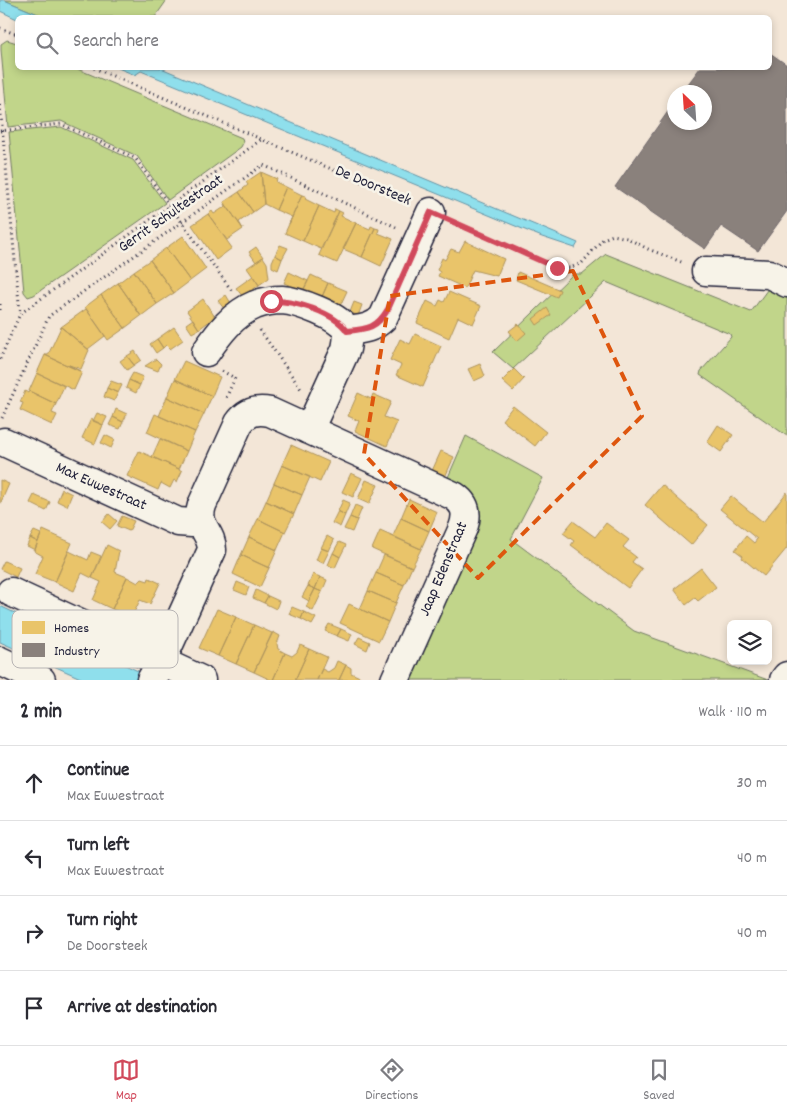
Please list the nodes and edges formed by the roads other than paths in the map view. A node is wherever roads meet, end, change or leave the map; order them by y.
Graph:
1 (431, 212) road end
2 (706, 271) road end
3 (787, 282) edge
4 (347, 331) junction
5 (206, 352) road end
6 (313, 421) junction
7 (2, 433) edge
8 (200, 521) junction
9 (11, 592) dead end
10 (43, 610) edge
11 (178, 623) edge
12 (0, 661) edge
13 (12, 667) edge
14 (15, 668) edge
15 (155, 672) edge
16 (787, 676) edge
17 (41, 680) edge
18 (201, 680) edge
19 (395, 680) edge
20 (784, 680) edge

1 - 4 street
2 - 3 street
4 - 5 street
4 - 6 street
6 - 8 street
6 - 19 street, Jaap Edenstraat
7 - 8 street, Max Euwestraat
8 - 11 street
9 - 10 street
12 - 13 street
14 - 17 street
15 - 18 street
16 - 20 street

